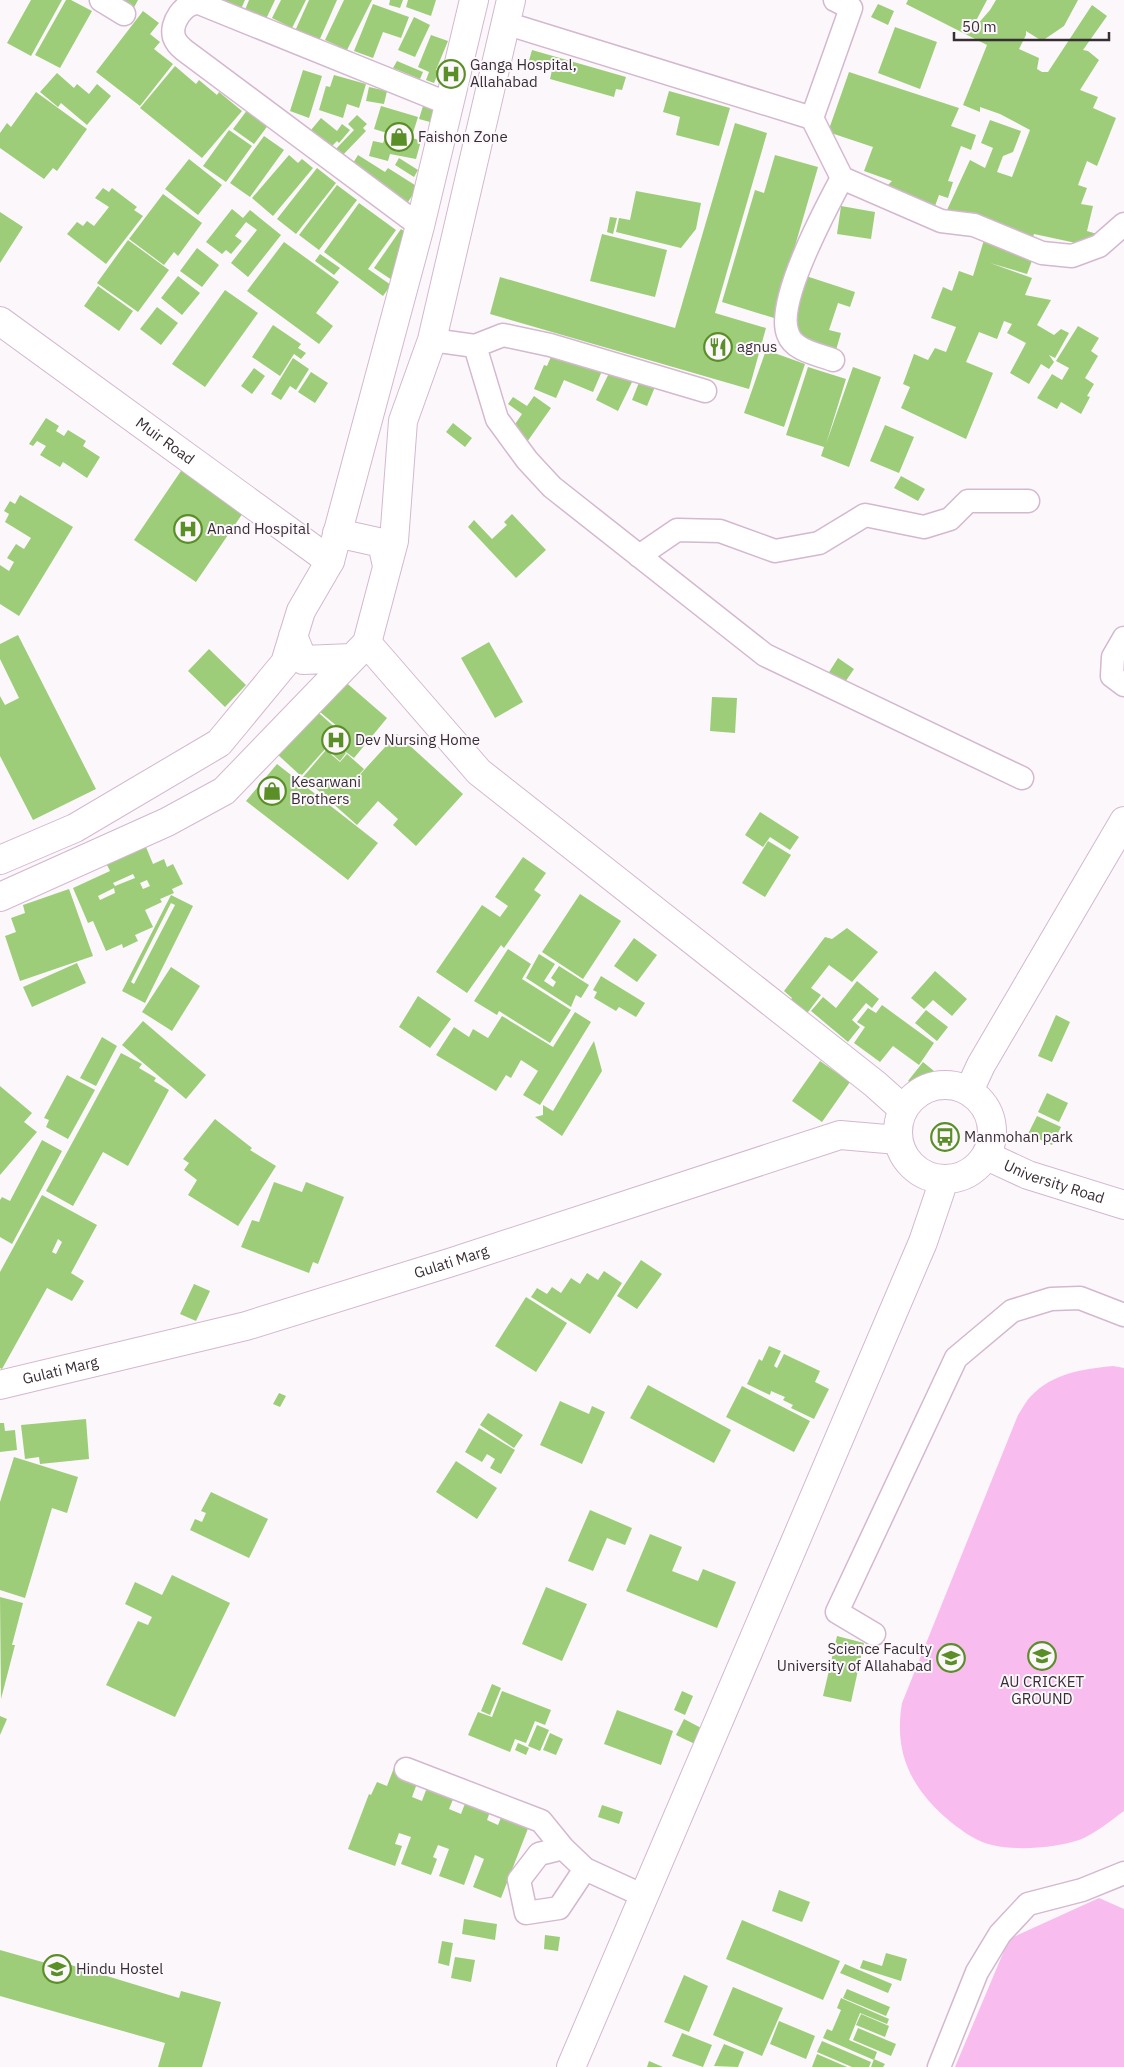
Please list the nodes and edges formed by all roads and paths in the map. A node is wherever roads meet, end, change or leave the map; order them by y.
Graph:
1 (101, 0) edge
2 (474, 0) edge
3 (835, 0) edge
4 (508, 12) edge
5 (124, 14) dead end
6 (449, 104) junction
7 (812, 118) junction
8 (842, 178) junction
9 (1124, 224) edge
10 (420, 226) junction
11 (4, 330) edge
12 (432, 340) junction
13 (475, 346) junction
14 (833, 360) dead end
15 (705, 391) dead end
16 (1028, 501) dead end
17 (337, 533) junction
18 (639, 556) junction
19 (330, 561) junction
20 (388, 566) junction
21 (293, 636) junction
22 (1124, 638) edge
23 (360, 651) junction
24 (1124, 685) edge
25 (1022, 778) dead end
26 (1124, 821) edge
27 (0, 860) edge
28 (0, 897) edge
29 (969, 1091) junction
30 (903, 1110) junction
31 (898, 1140) junction
32 (987, 1156) junction
33 (944, 1180) junction
34 (1124, 1205) edge
35 (1124, 1315) edge
36 (0, 1385) edge
37 (874, 1634) dead end
38 (406, 1769) dead end
39 (563, 1848) junction
40 (585, 1869) junction
41 (1124, 1873) edge
42 (644, 1896) junction
43 (571, 2067) edge
44 (939, 2067) edge

1 - 5 street
2 - 6 main road
3 - 7 street
4 - 7 street
4 - 12 main road
6 - 10 main road
6 - 10 street
7 - 8 street
8 - 9 street
8 - 14 street
10 - 17 main road
11 - 19 main road, Muir Road
12 - 13 street
12 - 20 main road
13 - 15 street
13 - 18 street
16 - 18 street
17 - 19 main road
17 - 20 main road
18 - 25 street
19 - 21 main road
20 - 23 main road
21 - 23 main road
21 - 27 main road
22 - 24 street
23 - 28 main road
23 - 30 main road
26 - 29 main road
29 - 30 main road
29 - 32 main road
30 - 31 main road
31 - 33 main road
31 - 36 main road, Gulati Marg
32 - 33 main road
32 - 34 main road, University Road
33 - 42 main road
35 - 37 street
38 - 39 street
39 - 40 street
39 - 40 street
40 - 42 street
41 - 44 street
42 - 43 main road

